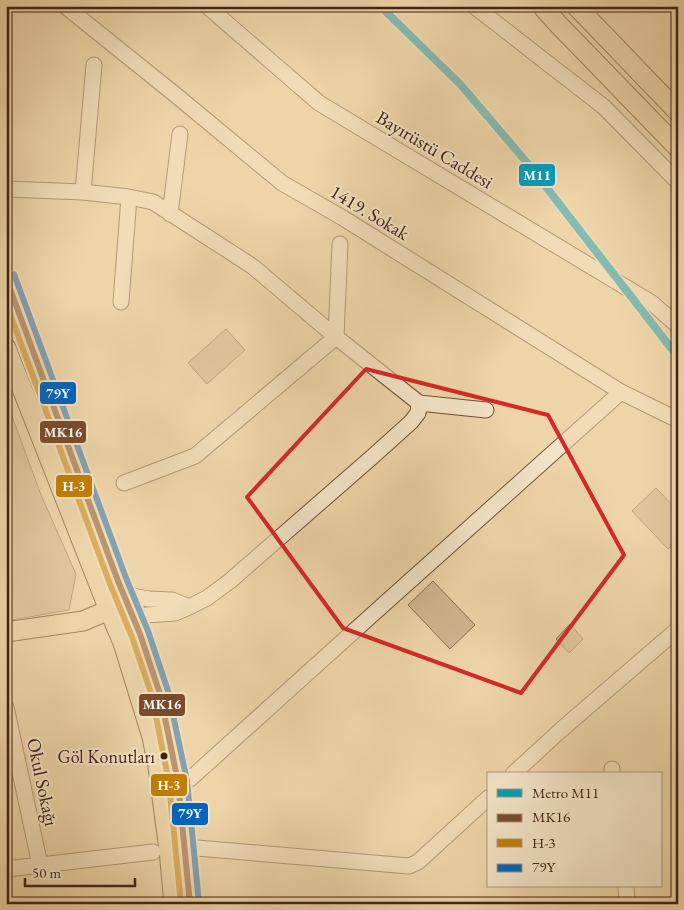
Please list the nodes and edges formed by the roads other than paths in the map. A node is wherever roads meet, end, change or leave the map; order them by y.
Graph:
1 (65, 6) edge
2 (207, 6) edge
3 (474, 6) edge
4 (542, 6) edge
5 (576, 6) edge
6 (94, 65) dead end
7 (678, 112) edge
8 (180, 134) dead end
9 (678, 148) edge
10 (678, 182) edge
11 (6, 189) edge
12 (83, 192) junction
13 (129, 196) junction
14 (170, 214) junction
15 (340, 244) dead end
16 (6, 277) edge
17 (121, 302) dead end
18 (6, 308) edge
19 (678, 326) edge
20 (336, 337) junction
21 (6, 348) edge
22 (621, 392) junction
23 (419, 403) junction
24 (486, 410) dead end
25 (678, 420) edge
26 (60, 423) junction
27 (124, 483) dead end
28 (118, 581) junction
29 (189, 608) junction
30 (109, 610) junction
31 (132, 616) junction
32 (678, 630) edge
33 (6, 632) edge
34 (6, 708) edge
35 (515, 772) edge
36 (178, 782) junction
37 (487, 799) edge
38 (169, 850) junction
39 (40, 865) junction
40 (6, 869) edge
41 (626, 888) edge
42 (176, 904) edge
43 (627, 904) edge

1 - 22 street, 1419. Sokak
2 - 19 street, Bayırüstü Caddesi
3 - 10 street
4 - 9 main road
5 - 7 main road
6 - 12 street
8 - 14 street
11 - 12 street
12 - 13 street
13 - 14 street
13 - 17 street
14 - 20 street
15 - 20 street
16 - 26 main road
18 - 26 main road
20 - 23 street
20 - 27 street
21 - 30 main road
22 - 25 street, 1419. Sokak
22 - 36 street
23 - 24 street
23 - 29 street
26 - 28 main road
28 - 29 street
28 - 30 main road
28 - 31 main road
29 - 31 street
30 - 33 main road
30 - 38 main road
31 - 36 main road
32 - 35 street
34 - 39 street, Okul Sokağı
36 - 38 main road
37 - 38 street
38 - 39 street
38 - 42 main road
39 - 40 street
41 - 43 street

